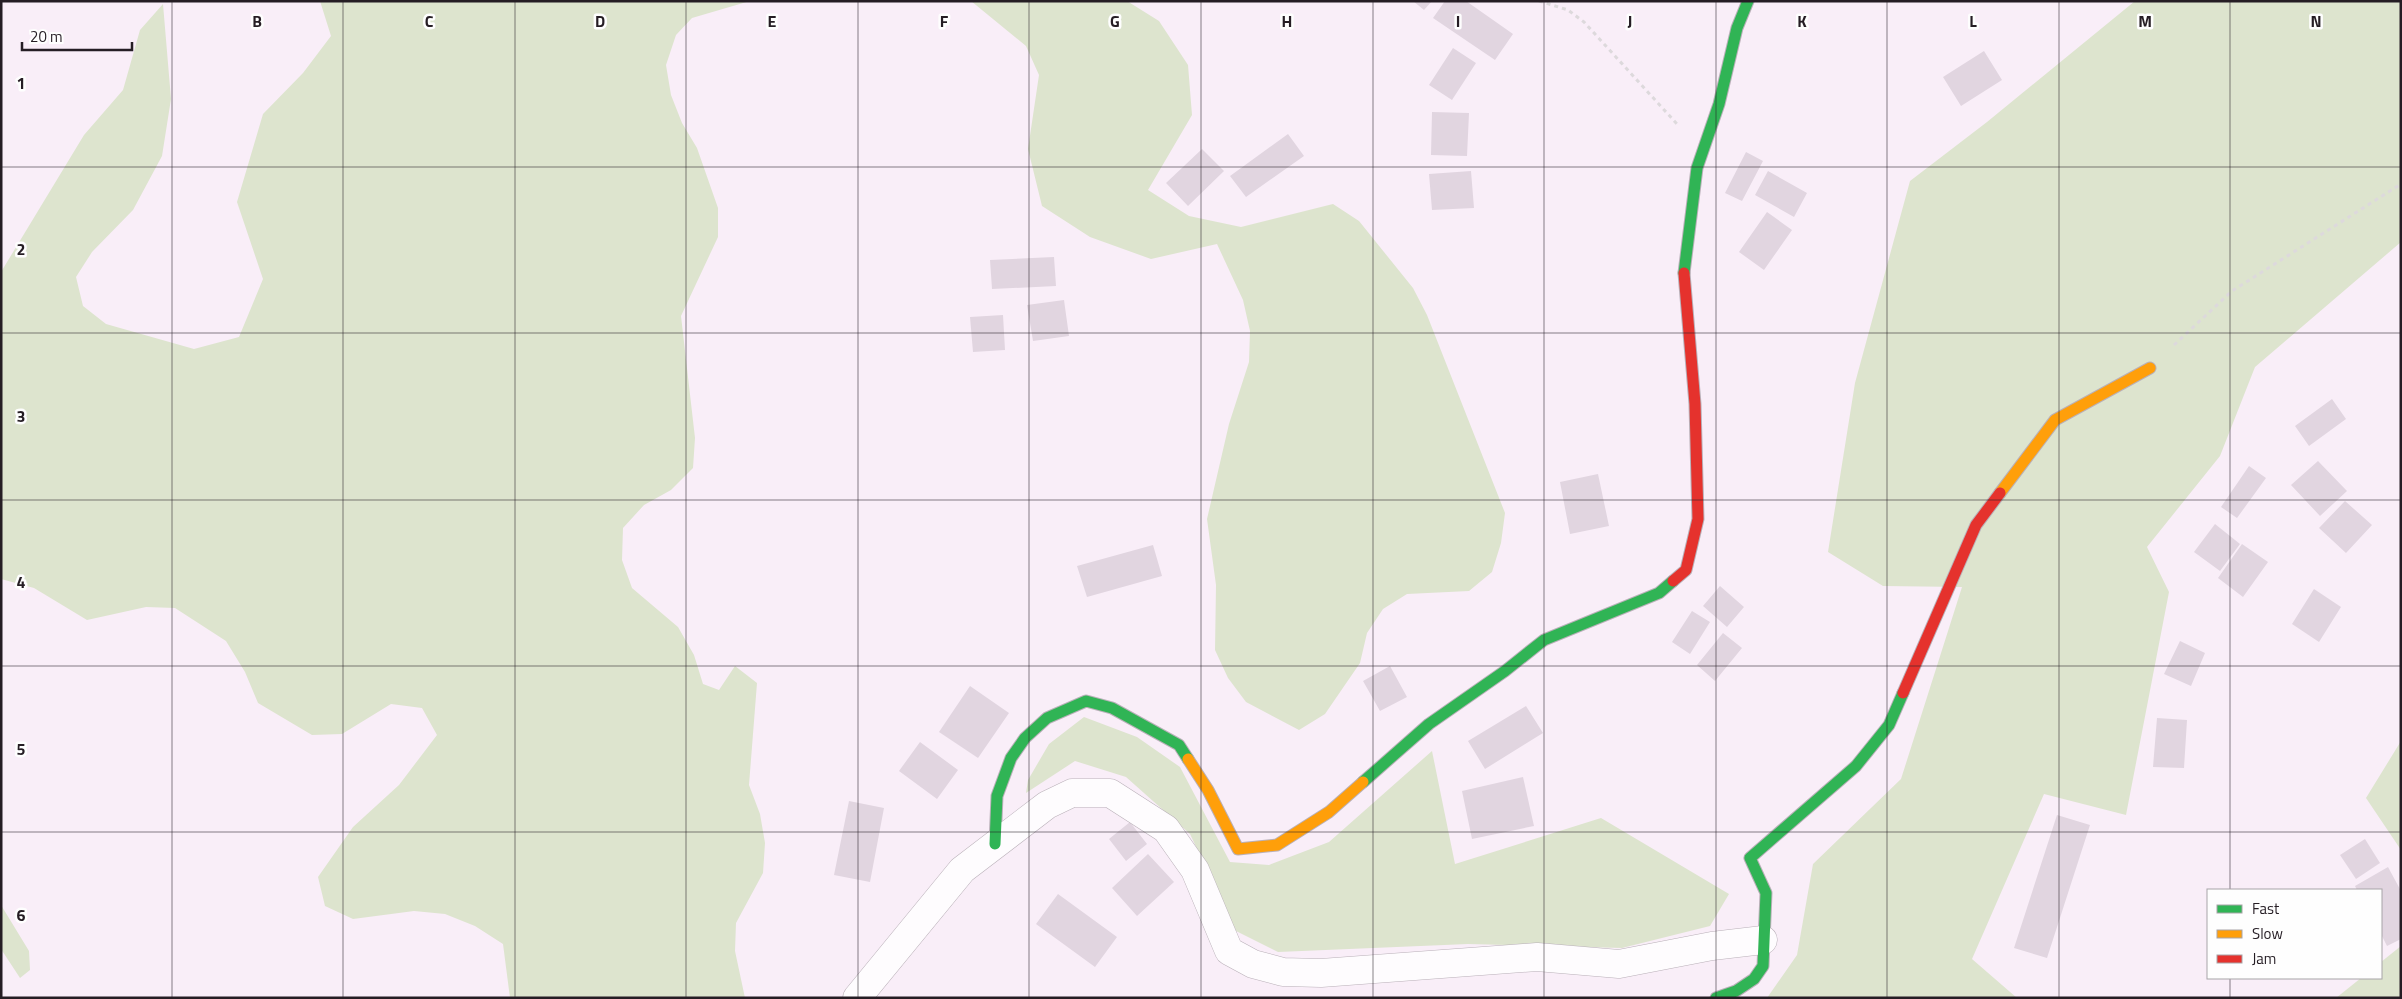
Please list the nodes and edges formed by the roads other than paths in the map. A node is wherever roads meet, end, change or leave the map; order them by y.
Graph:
1 (1748, 1) edge
2 (2150, 368) road end
3 (995, 844) junction
4 (1763, 940) junction
5 (858, 998) edge
6 (1716, 998) edge

1 - 3 street
2 - 4 street
3 - 4 street
3 - 5 street
4 - 6 street

